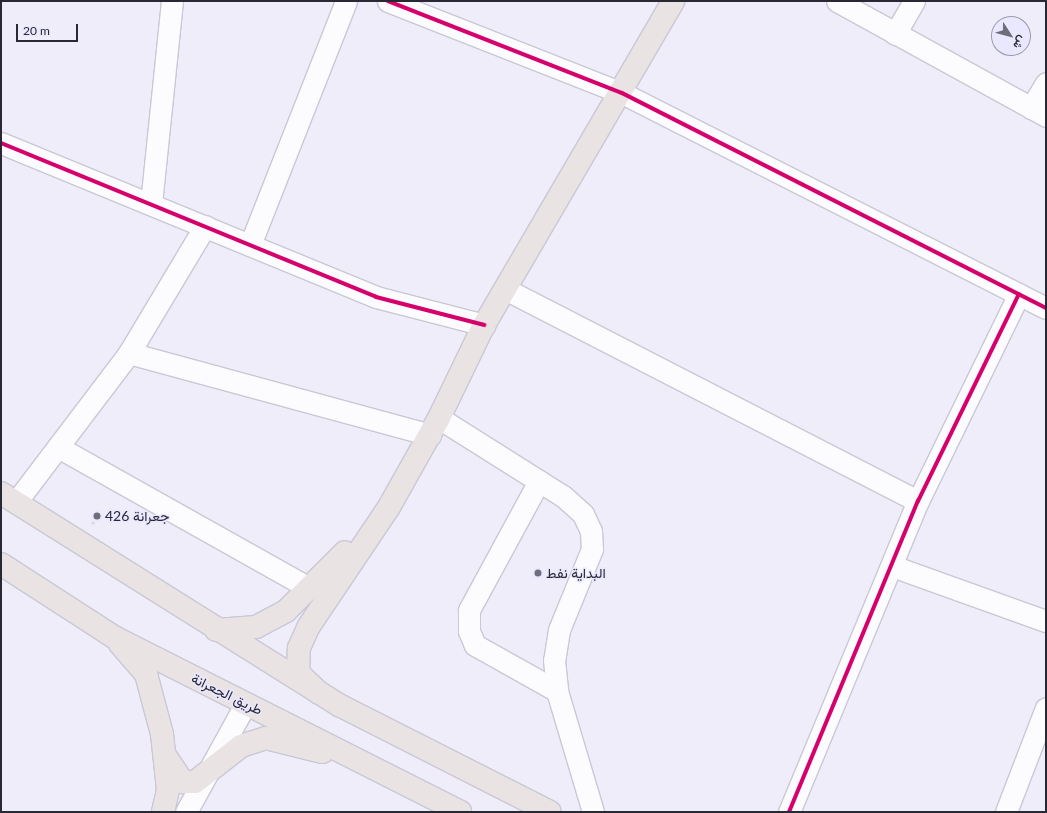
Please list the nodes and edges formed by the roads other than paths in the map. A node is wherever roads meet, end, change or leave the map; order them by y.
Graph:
1 (172, 1) edge
2 (346, 1) edge
3 (388, 1) edge
4 (674, 1) edge
5 (837, 1) edge
6 (914, 1) edge
7 (895, 34) junction
8 (1046, 83) edge
9 (622, 93) junction
10 (1038, 112) edge
11 (1, 143) edge
12 (151, 204) junction
13 (205, 226) junction
14 (250, 245) junction
15 (505, 289) junction
16 (1019, 294) junction
17 (1046, 308) edge
18 (484, 325) junction
19 (129, 353) junction
20 (435, 426) junction
21 (58, 447) junction
22 (539, 481) junction
23 (8, 497) edge
24 (918, 501) junction
25 (389, 507) junction
26 (1, 564) edge
27 (892, 566) junction
28 (309, 588) junction
29 (1046, 620) edge
30 (216, 630) junction
31 (114, 637) junction
32 (557, 692) junction
33 (319, 693) junction
34 (246, 703) junction
35 (1046, 708) edge
36 (1040, 745) edge
37 (164, 754) junction
38 (368, 764) junction
39 (209, 770) junction
40 (163, 812) edge
41 (186, 812) edge
42 (460, 812) edge
43 (550, 812) edge
44 (593, 812) edge
45 (789, 812) edge
46 (1006, 812) edge

1 - 12 street
2 - 14 street
3 - 9 street
4 - 9 main road
5 - 7 street
6 - 7 street
7 - 10 street
8 - 10 street
9 - 15 main road
9 - 16 street
11 - 12 street
12 - 13 street
13 - 14 street
13 - 19 street
14 - 18 street
15 - 18 main road
15 - 24 street
16 - 17 street
16 - 24 street
18 - 20 main road
19 - 20 street
19 - 21 street
20 - 22 street
20 - 25 main road
21 - 23 street
21 - 28 street
22 - 32 street
22 - 32 street
23 - 30 main road
24 - 27 street
25 - 28 main road
25 - 33 main road
26 - 31 main road, طريق الجعرانة
27 - 29 street
27 - 45 street
28 - 30 main road
30 - 33 main road
31 - 34 main road, طريق الجعرانة
31 - 37 main road
32 - 44 street
33 - 43 main road
34 - 38 main road, طريق الجعرانة
34 - 39 street
35 - 36 street
36 - 46 street
37 - 39 main road
37 - 40 main road
38 - 39 main road
38 - 42 main road, طريق الجعرانة
39 - 41 street

